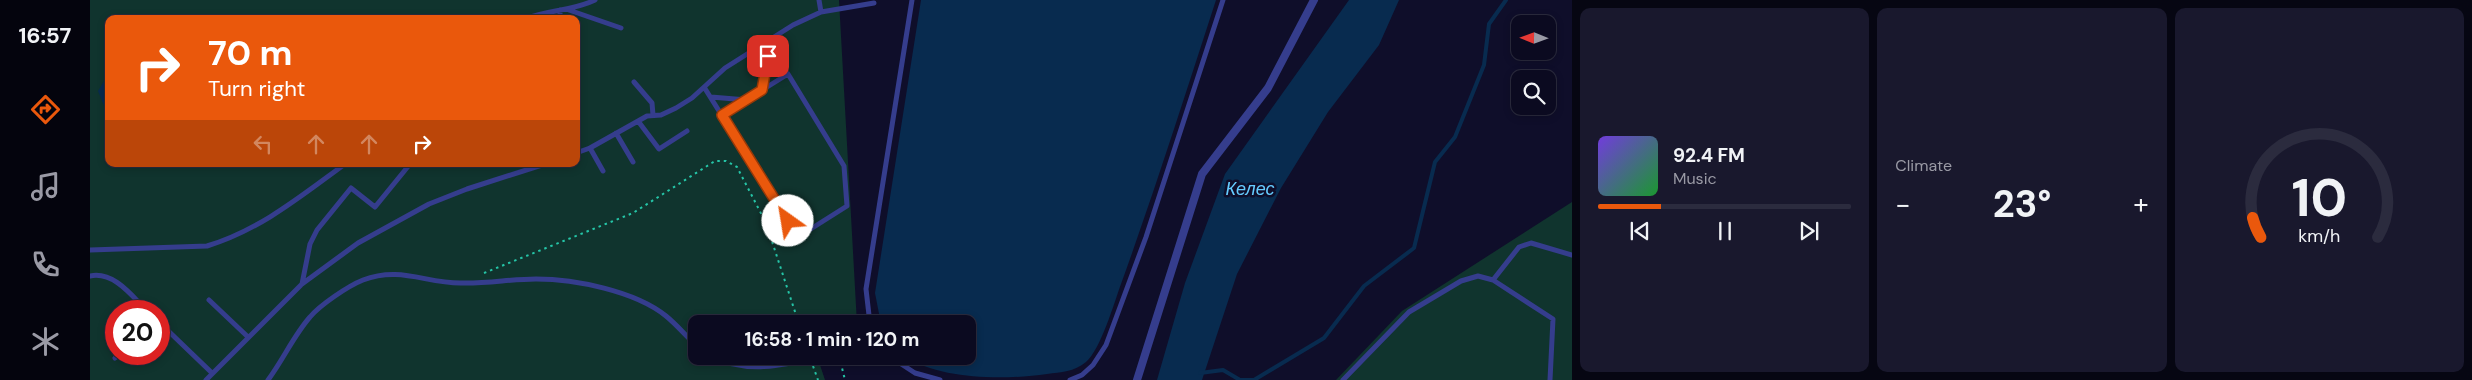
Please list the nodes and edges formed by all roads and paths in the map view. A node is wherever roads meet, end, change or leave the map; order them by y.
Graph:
1 (595, 0) edge
2 (819, 0) edge
3 (912, 0) edge
4 (1223, 0) edge
5 (1314, 0) edge
6 (874, 3) dead end
7 (563, 9) junction
8 (572, 11) junction
9 (821, 12) junction
10 (534, 15) edge
11 (561, 15) edge
12 (573, 15) edge
13 (621, 28) dead end
14 (770, 40) junction
15 (634, 82) dead end
16 (704, 87) junction
17 (762, 90) junction
18 (711, 97) junction
19 (747, 100) junction
20 (653, 115) junction
21 (722, 115) junction
22 (638, 121) junction
23 (687, 131) dead end
24 (616, 133) junction
25 (590, 148) junction
26 (580, 152) edge
27 (633, 162) dead end
28 (341, 167) edge
29 (407, 167) edge
30 (522, 167) edge
31 (535, 167) edge
32 (522, 171) junction
33 (603, 171) dead end
34 (90, 250) edge
35 (1572, 255) edge
36 (90, 276) edge
37 (478, 276) dead end
38 (1493, 280) junction
39 (302, 284) junction
40 (136, 300) edge
41 (209, 300) dead end
42 (796, 315) edge
43 (869, 315) edge
44 (170, 334) edge
45 (248, 337) junction
46 (688, 337) edge
47 (733, 365) edge
48 (785, 365) edge
49 (813, 365) edge
50 (841, 365) edge
51 (900, 365) edge
52 (212, 373) junction
53 (206, 380) edge
54 (268, 380) edge
55 (818, 380) edge
56 (845, 380) edge
57 (940, 380) edge
58 (1070, 380) edge
59 (1137, 380) edge
60 (1343, 380) edge
61 (1550, 380) edge

1 - 7 lane
2 - 9 lane
3 - 43 lane
4 - 58 lane
5 - 59 street
6 - 9 lane
7 - 8 lane
7 - 10 lane
7 - 11 lane
8 - 12 lane
8 - 13 lane
9 - 14 lane
14 - 16 lane
14 - 17 lane
15 - 20 lane
16 - 18 lane
16 - 20 lane
17 - 19 lane
17 - 21 lane
18 - 19 lane
18 - 21 lane
19 - 21 lane
20 - 22 lane
22 - 23 lane
22 - 24 lane
24 - 25 lane
24 - 27 lane
25 - 26 lane
25 - 33 lane
28 - 34 lane
29 - 39 lane
30 - 32 lane
31 - 32 lane
32 - 39 lane
35 - 38 lane
36 - 40 lane
37 - 42 path
38 - 60 lane
38 - 61 lane
39 - 45 lane
41 - 45 lane
44 - 52 lane
45 - 52 lane
46 - 54 lane
47 - 48 lane
49 - 55 path
50 - 56 path
51 - 57 lane
52 - 53 lane

